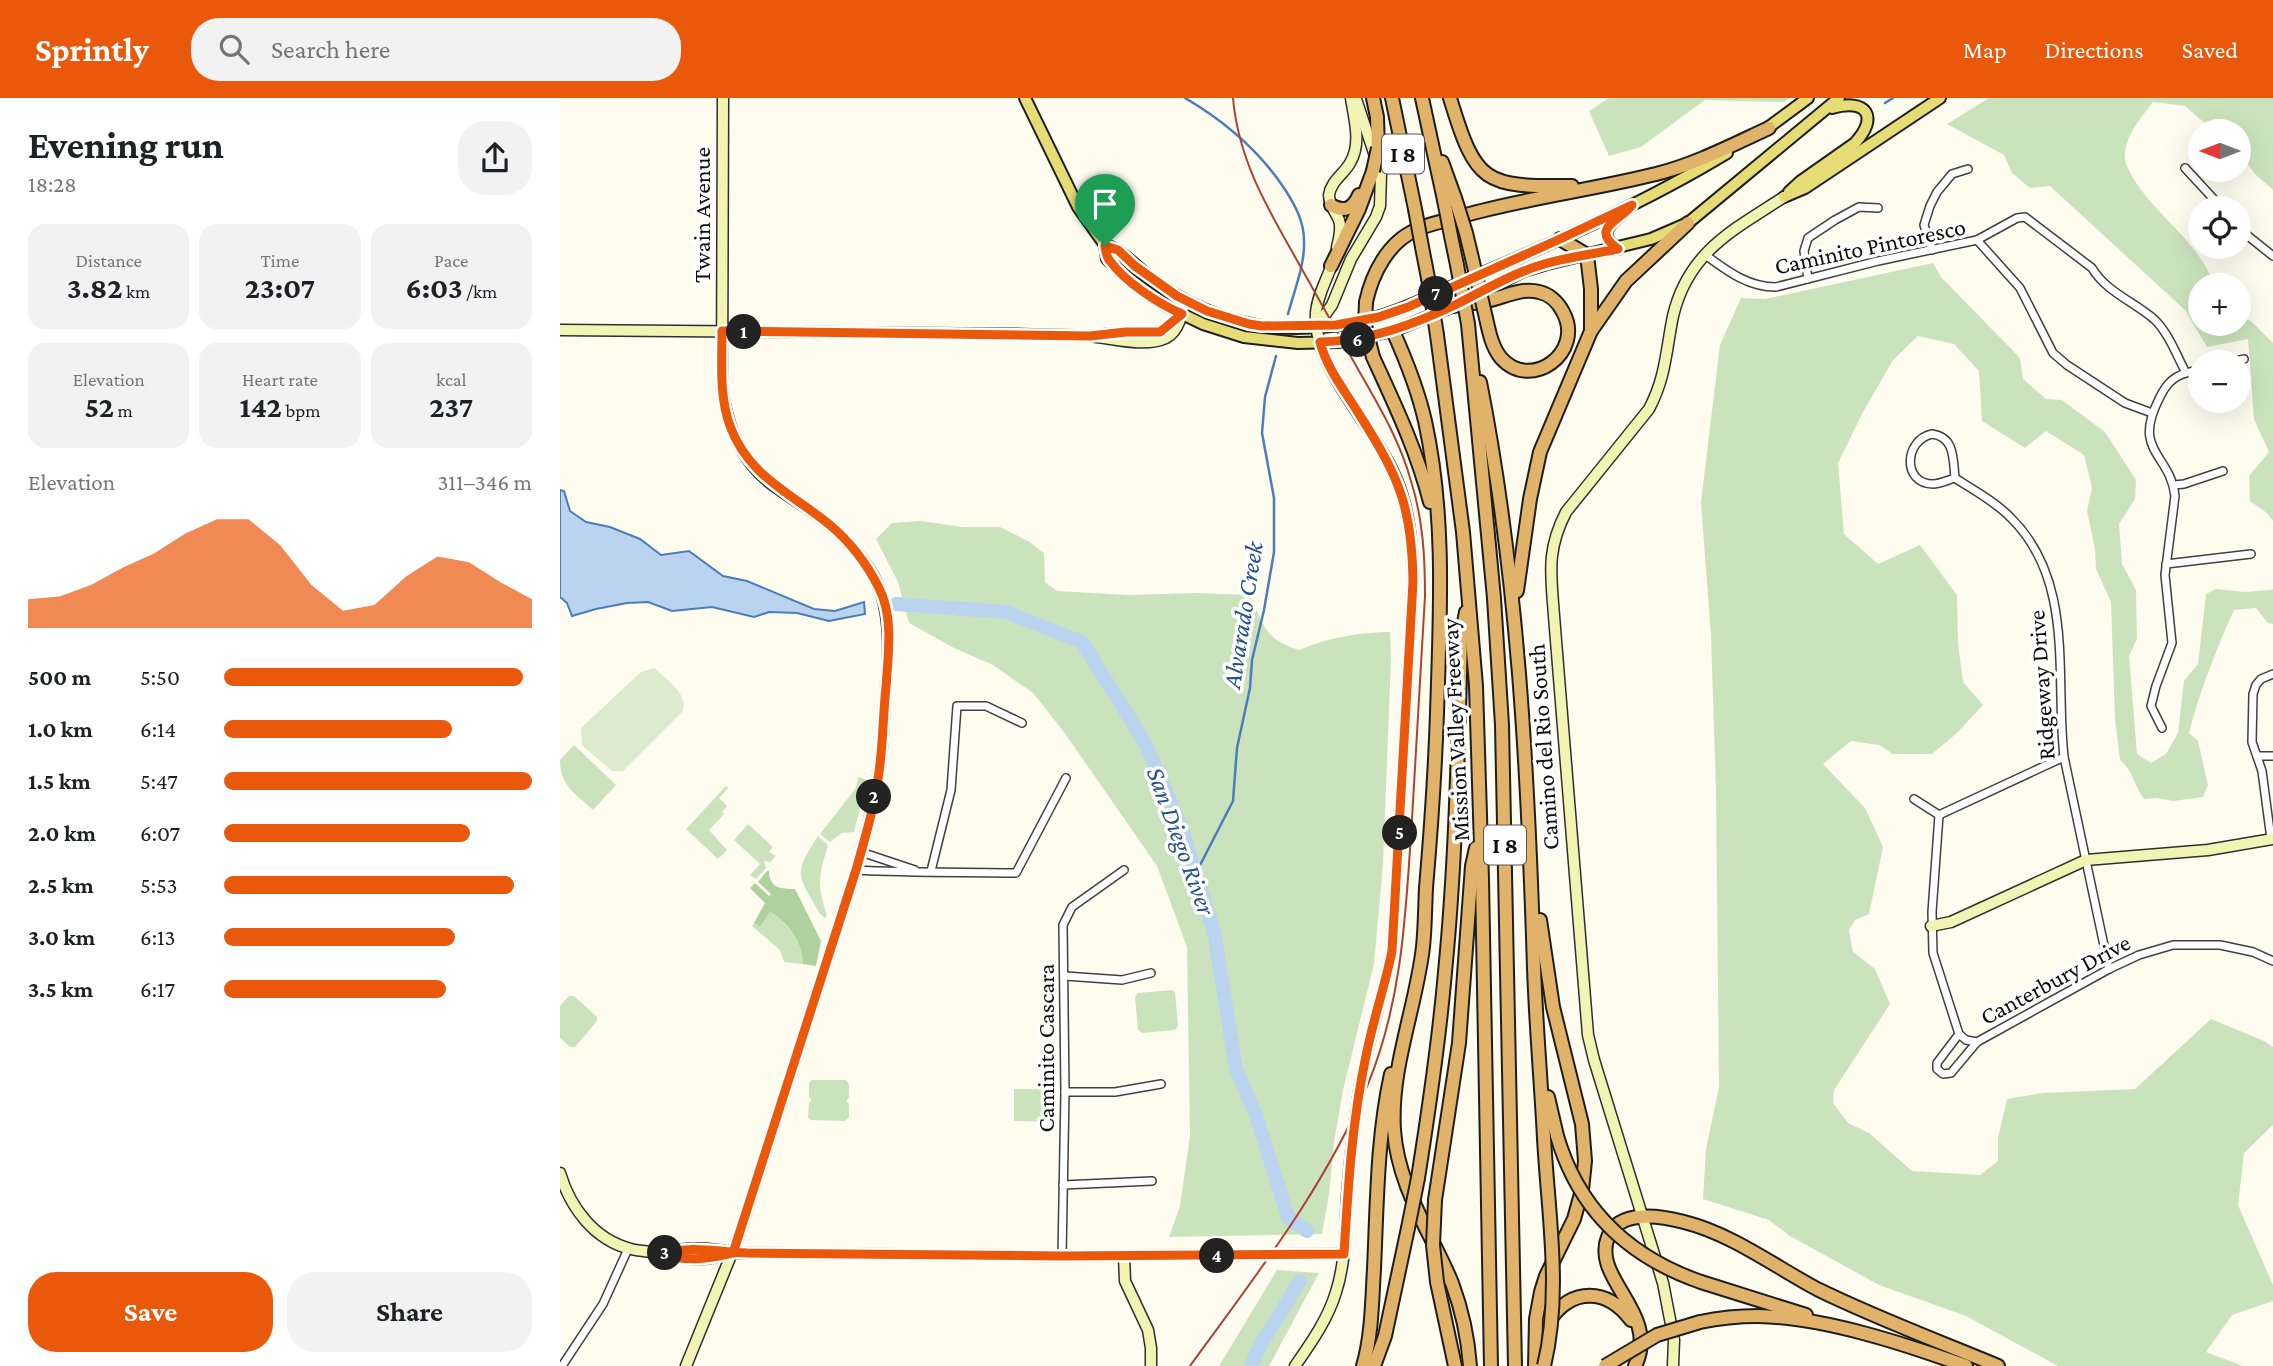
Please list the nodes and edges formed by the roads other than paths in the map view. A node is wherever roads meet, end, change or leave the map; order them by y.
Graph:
1 (723, 98) edge
2 (1025, 98) edge
3 (1351, 98) edge
4 (1356, 98) edge
5 (1373, 98) edge
6 (1392, 98) edge
7 (1422, 98) edge
8 (1450, 98) edge
9 (1808, 98) edge
10 (1839, 98) edge
11 (1940, 98) edge
12 (1820, 114) junction
13 (1769, 128) junction
14 (1357, 139) junction
15 (1375, 148) junction
16 (2185, 168) dead end
17 (1968, 169) dead end
18 (1371, 176) junction
19 (1601, 186) junction
20 (2211, 196) edge
21 (1784, 197) junction
22 (1450, 199) junction
23 (1331, 205) junction
24 (1632, 205) junction
25 (1878, 208) dead end
26 (1688, 223) junction
27 (2251, 238) edge
28 (1560, 239) junction
29 (1977, 240) junction
30 (1105, 246) junction
31 (1618, 249) junction
32 (1932, 250) junction
33 (1704, 254) junction
34 (1587, 255) junction
35 (2273, 256) edge
36 (1331, 266) junction
37 (1808, 279) junction
38 (1184, 300) junction
39 (1454, 306) junction
40 (1182, 314) junction
41 (1468, 324) junction
42 (1317, 326) junction
43 (560, 330) edge
44 (722, 331) junction
45 (1394, 331) junction
46 (1591, 331) junction
47 (1320, 342) junction
48 (2186, 373) joint
49 (2152, 413) junction
50 (2223, 471) dead end
51 (1955, 478) junction
52 (2174, 485) junction
53 (1438, 533) junction
54 (2251, 554) dead end
55 (2166, 564) junction
56 (1470, 594) junction
57 (1514, 605) junction
58 (2273, 674) edge
59 (1022, 723) dead end
60 (2162, 728) dead end
61 (2257, 756) junction
62 (2273, 756) edge
63 (2064, 757) junction
64 (1066, 778) dead end
65 (1914, 799) dead end
66 (1939, 815) junction
67 (1481, 824) junction
68 (2272, 839) edge
69 (861, 852) junction
70 (1532, 860) junction
71 (2086, 860) junction
72 (856, 870) junction
73 (1124, 870) dead end
74 (931, 871) junction
75 (919, 872) junction
76 (1931, 926) junction
77 (1423, 931) junction
78 (2273, 961) edge
79 (2109, 969) junction
80 (1151, 973) dead end
81 (1065, 976) junction
82 (1959, 1034) junction
83 (1977, 1042) junction
84 (1161, 1084) dead end
85 (1065, 1091) junction
86 (1550, 1137) junction
87 (560, 1173) edge
88 (1152, 1181) dead end
89 (1063, 1185) junction
90 (1642, 1217) junction
91 (628, 1249) junction
92 (733, 1253) junction
93 (1344, 1254) junction
94 (1062, 1256) junction
95 (1124, 1256) junction
96 (1832, 1326) junction
97 (1640, 1337) junction
98 (562, 1366) edge
99 (687, 1366) edge
100 (1152, 1366) edge
101 (1296, 1366) edge
102 (1363, 1366) edge
103 (1374, 1366) edge
104 (1455, 1366) edge
105 (1470, 1366) edge
106 (1491, 1366) edge
107 (1515, 1366) edge
108 (1535, 1366) edge
109 (1543, 1366) edge
110 (1605, 1366) edge
111 (1635, 1366) edge
112 (1674, 1366) edge
113 (1966, 1366) edge
114 (1998, 1366) edge

1 - 44 main road, Twain Avenue
2 - 30 main road
3 - 14 main road
4 - 15 main road
5 - 15 highway
6 - 56 highway, Mission Valley Freeway / I 8, bridge
7 - 22 highway, Mission Valley Freeway / I 8
8 - 19 highway
9 - 13 main road
10 - 12 main road
11 - 21 main road
12 - 21 main road
12 - 26 main road
13 - 19 highway
13 - 24 main road
14 - 15 main road
14 - 23 main road
15 - 18 highway, bridge
15 - 42 main road
16 - 20 street
17 - 32 street
18 - 23 highway
18 - 36 highway
19 - 53 highway, bridge
21 - 33 main road, Camino del Rio South
22 - 39 highway, bridge
22 - 41 highway, Mission Valley Freeway / I 8, bridge
23 - 36 main road
24 - 28 main road
24 - 31 main road
25 - 37 street
26 - 31 main road
26 - 46 highway
27 - 35 street
28 - 34 highway
28 - 42 main road
29 - 32 street, Caminito Pintoresco
29 - 48 street
29 - 49 street, Caminito Pintoresco
30 - 38 main road
30 - 40 main road
31 - 34 main road
32 - 37 street, Caminito Pintoresco
33 - 37 street, Caminito Pintoresco
33 - 90 main road, Camino del Rio South
34 - 39 main road
34 - 46 highway
36 - 42 main road
38 - 40 main road
38 - 42 main road
39 - 45 main road
40 - 44 main road
40 - 47 main road
41 - 57 highway
41 - 107 highway, Mission Valley Freeway / I 8
42 - 47 main road
43 - 44 main road
44 - 69 main road, Twain Avenue
45 - 47 main road
45 - 53 highway
46 - 57 highway
47 - 93 main road
48 - 49 street
49 - 52 street
50 - 52 street
51 - 51 street
51 - 63 street, Ridgeway Drive
52 - 55 street
53 - 77 highway
54 - 55 street
55 - 60 street
56 - 67 highway, Mission Valley Freeway / I 8
56 - 103 highway, bridge
57 - 70 highway
58 - 61 street
59 - 74 street
61 - 62 street
61 - 68 street
63 - 66 street
63 - 71 street, Ridgeway Drive
64 - 74 street
65 - 66 street
66 - 76 street
67 - 104 highway, bridge
67 - 106 highway, Mission Valley Freeway / I 8
68 - 71 main road
69 - 72 main road, Twain Avenue
69 - 75 street
70 - 86 highway
70 - 108 highway
71 - 76 main road
71 - 79 street, Ridgeway Drive
72 - 75 street
72 - 92 main road, Twain Avenue
73 - 81 street, Caminito Cascara
74 - 75 street
76 - 82 street
77 - 102 highway
77 - 105 highway
78 - 79 street, Canterbury Drive
79 - 83 street, Canterbury Drive
80 - 81 street
81 - 85 street, Caminito Cascara
82 - 83 street
82 - 83 street
84 - 85 street
85 - 89 street, Caminito Cascara
86 - 96 highway, bridge
86 - 109 highway, bridge
87 - 91 main road
88 - 89 street
89 - 94 street, Caminito Cascara
90 - 97 highway
90 - 112 main road, Camino del Rio South
90 - 114 highway
91 - 92 main road
91 - 98 street
92 - 94 main road
92 - 99 main road, Twain Avenue
93 - 95 main road
93 - 101 main road
94 - 95 main road
95 - 100 main road
96 - 97 highway, bridge
96 - 113 highway
97 - 109 highway
97 - 110 highway, bridge
97 - 111 highway

